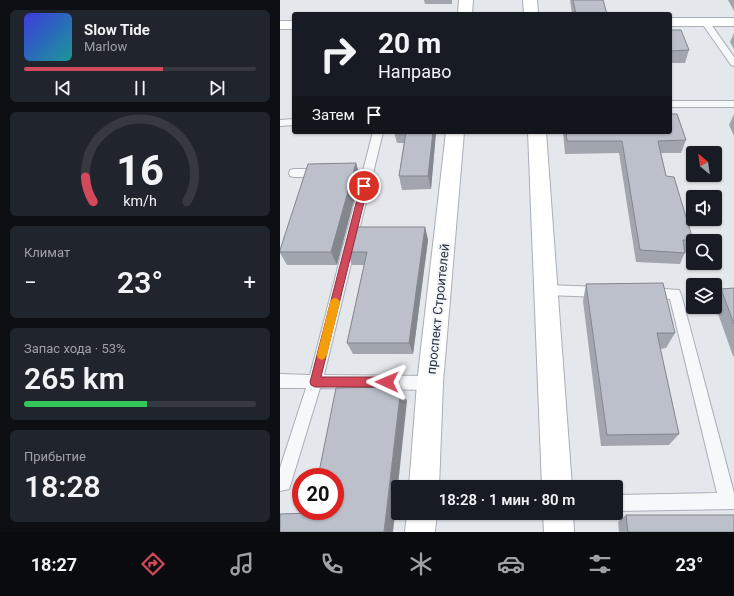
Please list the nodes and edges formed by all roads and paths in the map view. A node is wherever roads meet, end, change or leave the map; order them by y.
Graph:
1 (466, 0) edge
2 (530, 0) edge
3 (465, 12) edge
4 (531, 12) edge
5 (672, 22) edge
6 (706, 22) junction
7 (734, 22) edge
8 (280, 25) edge
9 (292, 25) edge
10 (734, 63) edge
11 (672, 104) edge
12 (734, 104) edge
13 (292, 122) edge
14 (280, 123) edge
15 (377, 134) edge
16 (455, 134) edge
17 (537, 134) edge
18 (331, 172) edge
19 (294, 174) dead end
20 (546, 290) junction
21 (614, 292) edge
22 (637, 293) edge
23 (280, 381) edge
24 (315, 382) junction
25 (430, 383) junction
26 (424, 480) edge
27 (557, 480) edge
28 (280, 483) edge
29 (731, 501) edge
30 (623, 503) edge
31 (421, 520) edge
32 (558, 520) edge
33 (420, 532) edge
34 (559, 532) edge

1 - 3 street
2 - 4 street
5 - 6 street
6 - 7 street
6 - 10 lane
8 - 9 street
11 - 12 lane
13 - 14 lane
15 - 24 lane
16 - 25 street, проспект Строителей
17 - 20 street
18 - 19 lane
20 - 21 lane
20 - 27 street
22 - 29 lane
23 - 24 lane
24 - 25 lane
24 - 28 lane
25 - 26 street, проспект Строителей
29 - 30 lane
31 - 33 street
32 - 34 street

